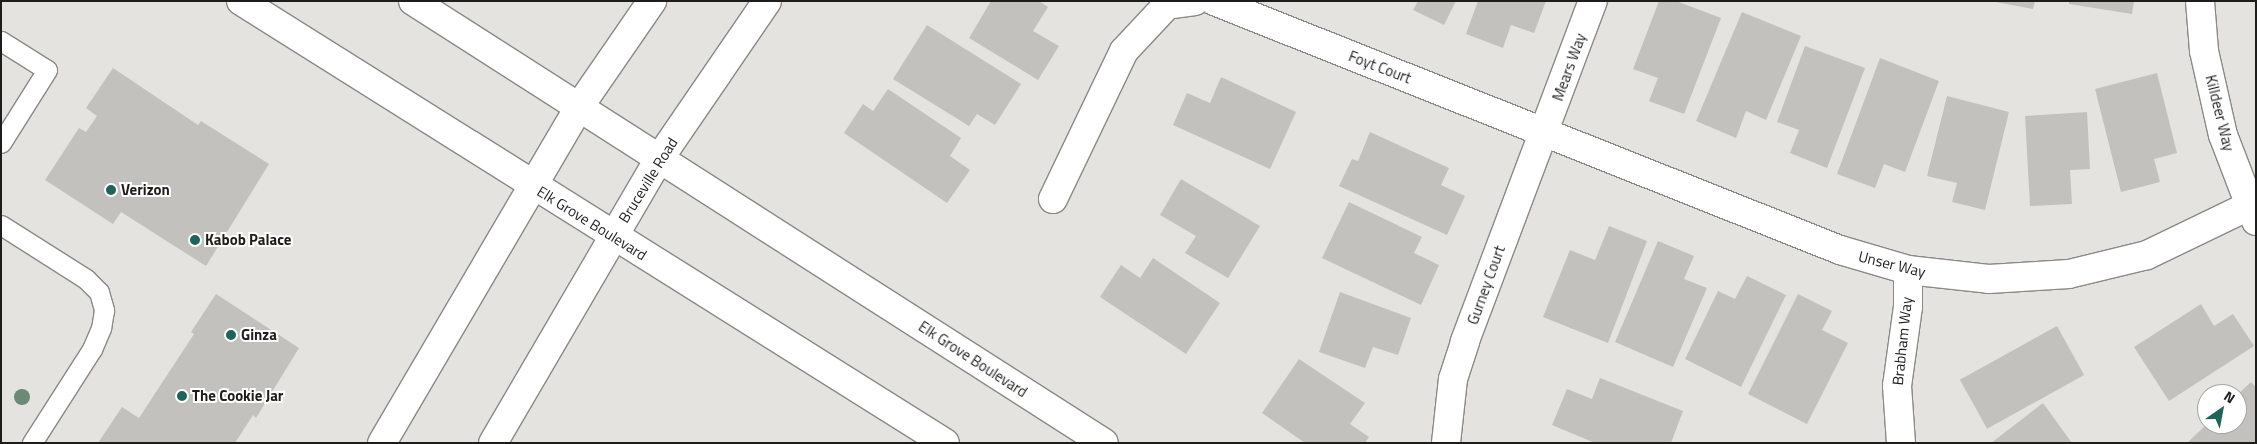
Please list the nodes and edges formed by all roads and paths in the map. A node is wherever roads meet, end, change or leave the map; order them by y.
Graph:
1 (241, 1) edge
2 (413, 1) edge
3 (652, 1) edge
4 (767, 1) edge
5 (1195, 1) edge
6 (1214, 1) edge
7 (1593, 1) edge
8 (2200, 1) edge
9 (1, 40) edge
10 (579, 107) junction
11 (1546, 132) junction
12 (1, 143) edge
13 (659, 159) junction
14 (532, 187) junction
15 (1053, 198) dead end
16 (2252, 214) edge
17 (1, 225) edge
18 (613, 236) junction
19 (1908, 270) junction
20 (32, 443) edge
21 (382, 443) edge
22 (493, 443) edge
23 (945, 443) edge
24 (1104, 443) edge
25 (1446, 443) edge
26 (1901, 443) edge

1 - 14 main road, Elk Grove Boulevard
2 - 10 main road, Elk Grove Boulevard
3 - 10 main road
4 - 13 main road, Bruceville Road
5 - 15 main road
6 - 11 main road, Foyt Court
7 - 11 main road, Mears Way
8 - 16 main road, Killdeer Way
9 - 12 lane
10 - 13 main road, Elk Grove Boulevard
10 - 14 main road
11 - 19 main road, Unser Way
11 - 25 main road, Gurney Court
13 - 18 main road, Bruceville Road
13 - 24 main road, Elk Grove Boulevard
14 - 18 main road, Elk Grove Boulevard
14 - 21 main road
16 - 19 main road, Unser Way
17 - 20 lane
18 - 22 main road, Bruceville Road
18 - 23 main road, Elk Grove Boulevard
19 - 26 main road, Brabham Way

